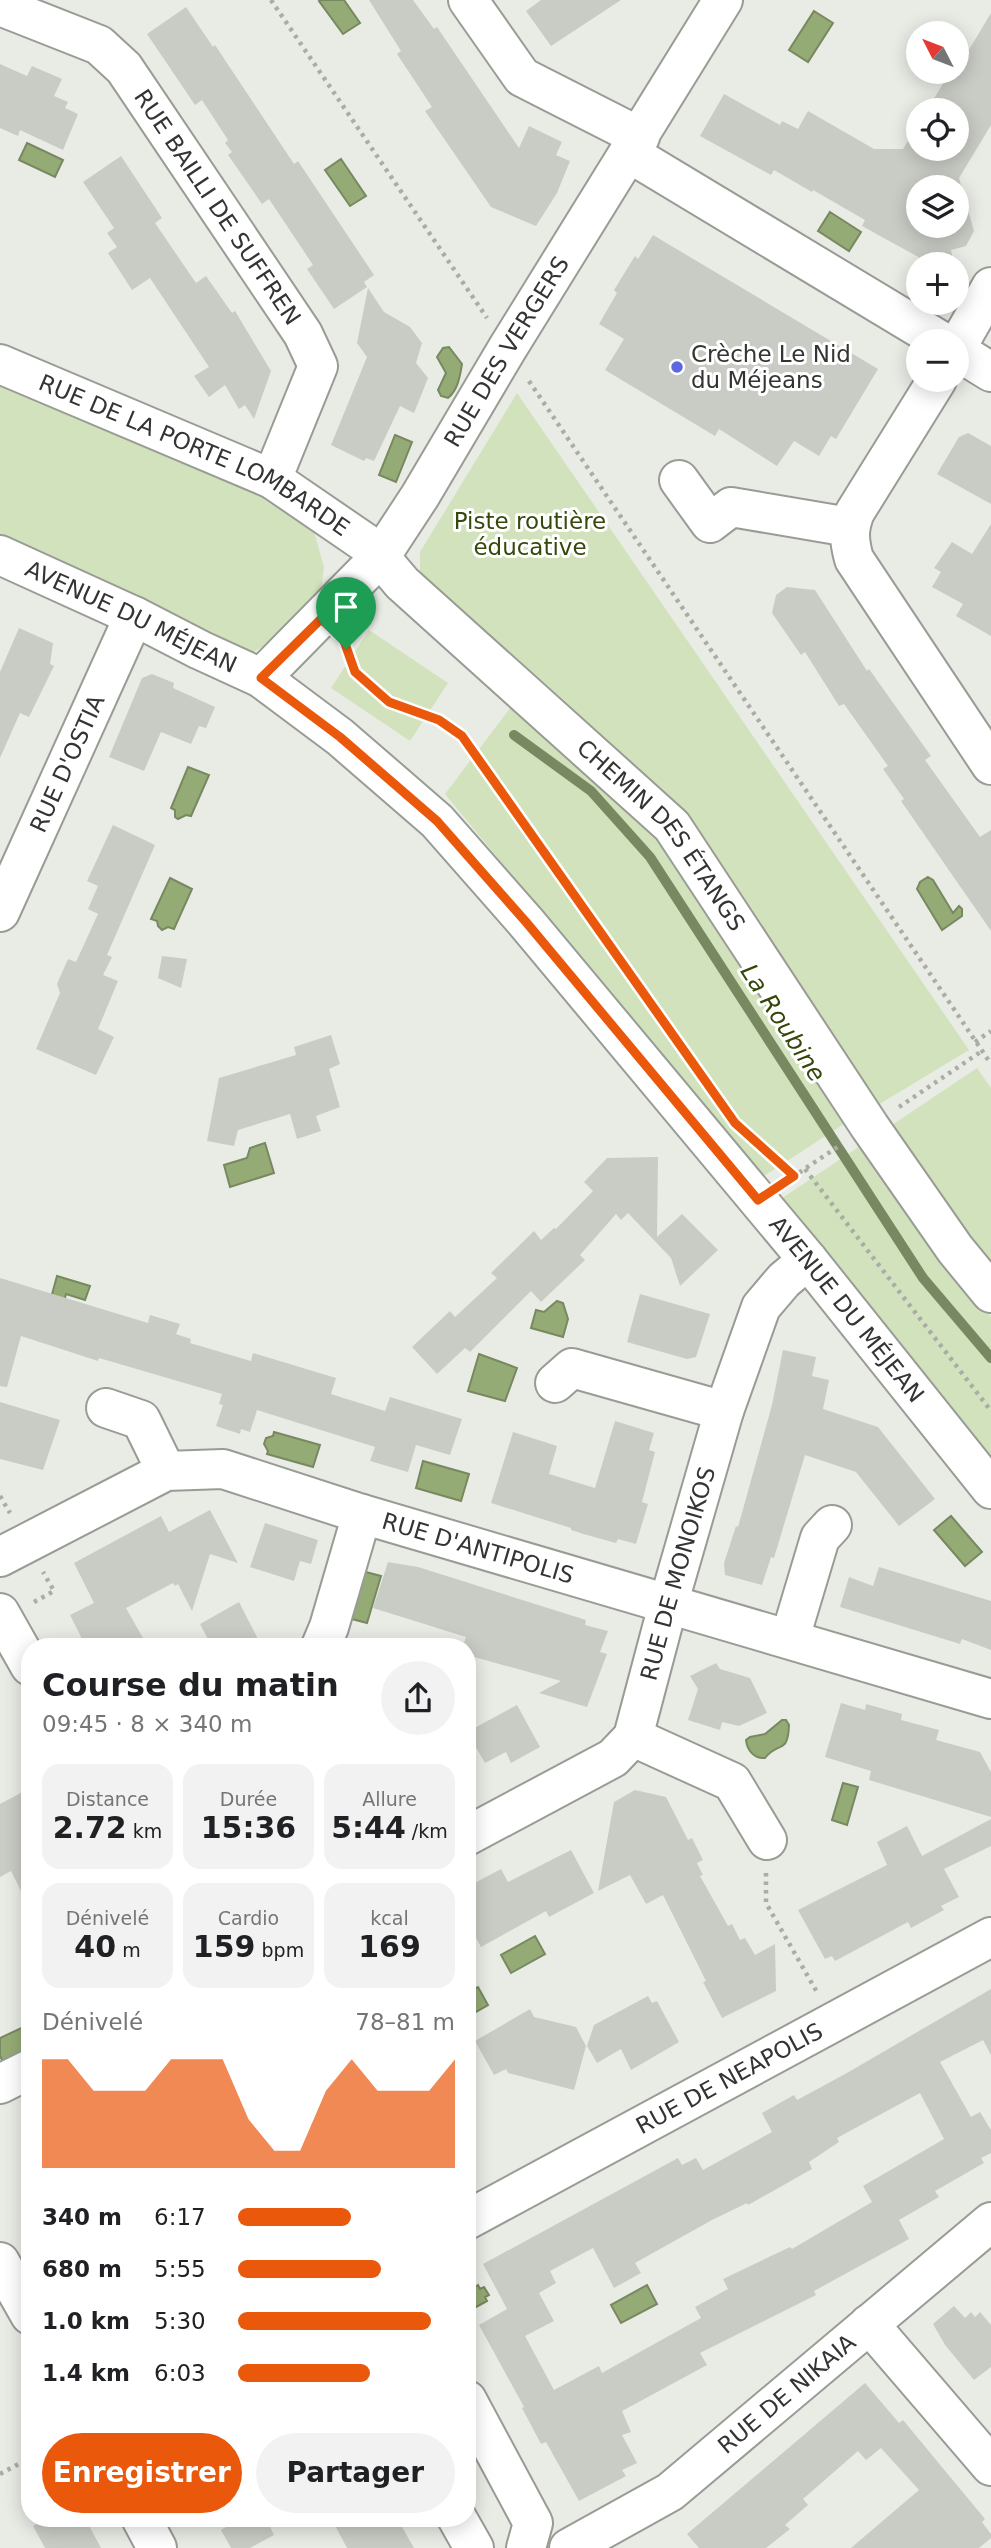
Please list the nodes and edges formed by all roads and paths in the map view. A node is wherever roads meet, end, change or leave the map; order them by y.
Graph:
1 (271, 0) edge
2 (468, 0) edge
3 (723, 0) edge
4 (0, 6) edge
5 (634, 145) junction
6 (991, 287) edge
7 (922, 329) edge
8 (968, 329) edge
9 (507, 349) junction
10 (969, 357) edge
11 (0, 364) edge
12 (991, 372) edge
13 (930, 392) edge
14 (272, 479) junction
15 (679, 480) dead end
16 (849, 527) junction
17 (0, 555) edge
18 (380, 557) junction
19 (134, 616) junction
20 (321, 619) junction
21 (261, 678) junction
22 (991, 765) edge
23 (0, 912) edge
24 (991, 1031) edge
25 (975, 1042) junction
26 (982, 1051) junction
27 (991, 1064) edge
28 (698, 1070) dead end
29 (907, 1102) dead end
30 (755, 1141) dead end
31 (827, 1154) dead end
32 (805, 1169) junction
33 (794, 1176) junction
34 (758, 1200) junction
35 (808, 1260) junction
36 (991, 1293) edge
37 (555, 1383) dead end
38 (106, 1408) dead end
39 (724, 1411) junction
40 (991, 1411) edge
41 (166, 1471) junction
42 (991, 1489) edge
43 (362, 1514) junction
44 (832, 1525) dead end
45 (0, 1557) edge
46 (668, 1605) junction
47 (0, 1613) edge
48 (325, 1638) edge
49 (790, 1638) junction
50 (21, 1650) edge
51 (991, 1699) edge
52 (633, 1737) junction
53 (476, 1831) edge
54 (767, 1840) joint
55 (991, 1937) edge
56 (834, 2022) junction
57 (21, 2074) edge
58 (0, 2084) edge
59 (476, 2215) edge
60 (991, 2222) edge
61 (0, 2262) edge
62 (21, 2299) edge
63 (869, 2324) junction
64 (476, 2417) edge
65 (21, 2463) edge
66 (991, 2466) edge
67 (0, 2474) edge
68 (146, 2527) edge
69 (462, 2527) edge
70 (157, 2548) edge
71 (474, 2548) edge
72 (526, 2548) edge
73 (569, 2548) edge

1 - 9 path
2 - 5 street
3 - 5 street, RUE DES VERGERS
4 - 14 street, RUE BAILLI DE SUFFREN
5 - 7 street
5 - 9 street, RUE DES VERGERS
6 - 8 street
9 - 18 street, RUE DES VERGERS
9 - 25 path
10 - 12 street
11 - 14 street, RUE DE LA PORTE LOMBARDE
13 - 16 street
14 - 18 street, RUE DE LA PORTE LOMBARDE
15 - 16 street
16 - 22 street
17 - 19 street, AVENUE DU MÉJEAN
18 - 20 street, RUE DES VERGERS
18 - 36 street, CHEMIN DES ÉTANGS
19 - 21 street, AVENUE DU MÉJEAN
19 - 23 street, RUE D'OSTIA
20 - 21 street, RUE DES VERGERS
20 - 28 path
21 - 34 street, AVENUE DU MÉJEAN
24 - 25 path
25 - 26 path
26 - 27 path
26 - 29 path
30 - 33 path
31 - 32 path
32 - 33 path
32 - 40 path
33 - 34 path
34 - 35 street, AVENUE DU MÉJEAN
35 - 39 street, RUE DE MONOIKOS
35 - 42 street, AVENUE DU MÉJEAN
37 - 39 street
38 - 41 street
39 - 46 street, RUE DE MONOIKOS
41 - 43 street, RUE D'ANTIPOLIS
41 - 45 street, RUE D'ANTIPOLIS
43 - 46 street, RUE D'ANTIPOLIS
43 - 48 street
44 - 49 street
46 - 49 street, RUE D'ANTIPOLIS
46 - 52 street, RUE DE MONOIKOS
47 - 50 street
49 - 51 street, RUE D'ANTIPOLIS
52 - 53 street
52 - 54 street
54 - 56 path
55 - 56 street, RUE DE NEAPOLIS
56 - 59 street, RUE DE NEAPOLIS
57 - 58 street
60 - 63 street, RUE DE NIKAIA
61 - 62 street
63 - 66 street
63 - 73 street, RUE DE NIKAIA
64 - 72 street
65 - 67 path
68 - 70 street
69 - 71 street

